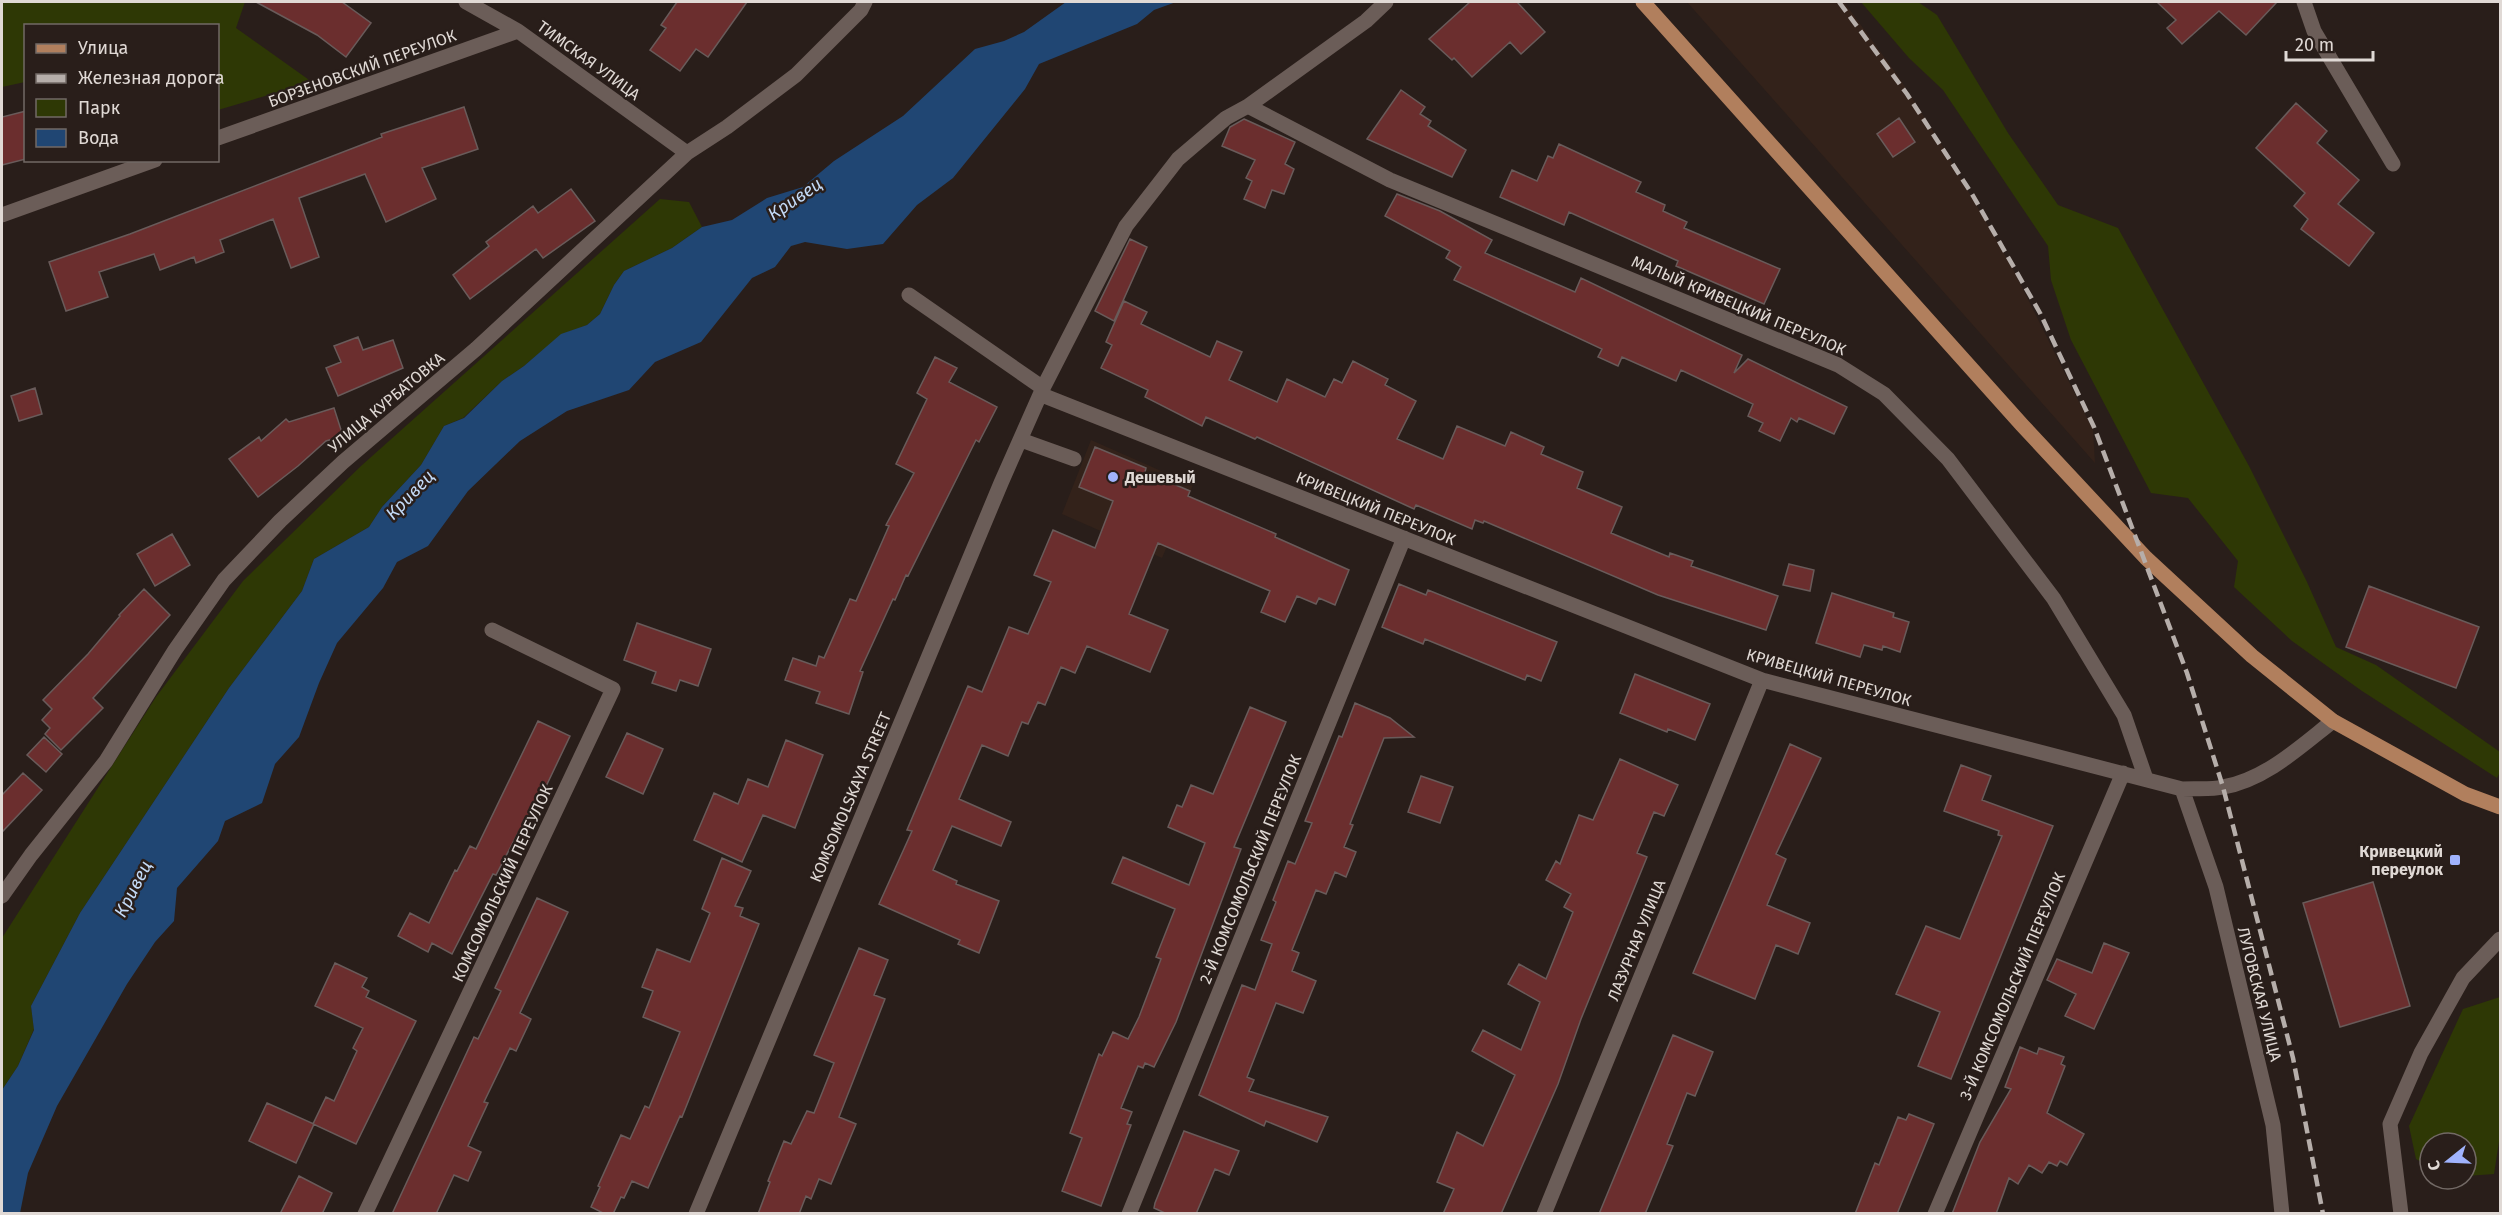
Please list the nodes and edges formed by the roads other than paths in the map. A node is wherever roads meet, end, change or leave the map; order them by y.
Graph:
1 (466, 2) edge
2 (865, 2) edge
3 (1386, 2) edge
4 (1643, 2) edge
5 (2304, 2) edge
6 (518, 31) junction
7 (1248, 106) junction
8 (219, 138) edge
9 (687, 153) junction
10 (148, 162) edge
11 (2393, 164) dead end
12 (2, 215) edge
13 (909, 295) dead end
14 (1042, 391) junction
15 (1021, 440) junction
16 (1074, 459) dead end
17 (1404, 538) junction
18 (492, 630) dead end
19 (1762, 680) junction
20 (2333, 721) junction
21 (2123, 772) junction
22 (2146, 779) junction
23 (2182, 789) junction
24 (2500, 807) edge
25 (2, 896) edge
26 (2500, 939) edge
27 (365, 1214) edge
28 (696, 1214) edge
29 (1129, 1214) edge
30 (1544, 1214) edge
31 (1935, 1214) edge
32 (2282, 1214) edge
33 (2401, 1214) edge

1 - 6 street, ТИМСКАЯ УЛИЦА
2 - 9 street, УЛИЦА КУРБАТОВКА
3 - 7 street, KOMSOMOLSKAYA STREET
4 - 20 main road
5 - 11 street
6 - 8 street, БОРЗЕНОВСКИЙ ПЕРЕУЛОК
6 - 9 street, ТИМСКАЯ УЛИЦА
7 - 14 street, KOMSOMOLSKAYA STREET
7 - 22 street, МАЛЫЙ КРИВЕЦКИЙ ПЕРЕУЛОК
9 - 25 street, УЛИЦА КУРБАТОВКА
10 - 12 street
13 - 14 street, КРИВЕЦКИЙ ПЕРЕУЛОК
14 - 15 street, KOMSOMOLSKAYA STREET
14 - 17 street, КРИВЕЦКИЙ ПЕРЕУЛОК
15 - 16 street
15 - 28 street, KOMSOMOLSKAYA STREET
17 - 19 street, КРИВЕЦКИЙ ПЕРЕУЛОК
17 - 29 street, 2-Й КОМСОМОЛЬСКИЙ ПЕРЕУЛОК
18 - 27 street, КОМСОМОЛЬСКИЙ ПЕРЕУЛОК
19 - 21 street, КРИВЕЦКИЙ ПЕРЕУЛОК
19 - 30 street, ЛАЗУРНАЯ УЛИЦА
20 - 23 street, КРИВЕЦКИЙ ПЕРЕУЛОК
20 - 24 main road
21 - 22 street, КРИВЕЦКИЙ ПЕРЕУЛОК
21 - 31 street, 3-Й КОМСОМОЛЬСКИЙ ПЕРЕУЛОК
22 - 23 street, КРИВЕЦКИЙ ПЕРЕУЛОК
23 - 32 street, ЛУГОВСКАЯ УЛИЦА
26 - 33 street

